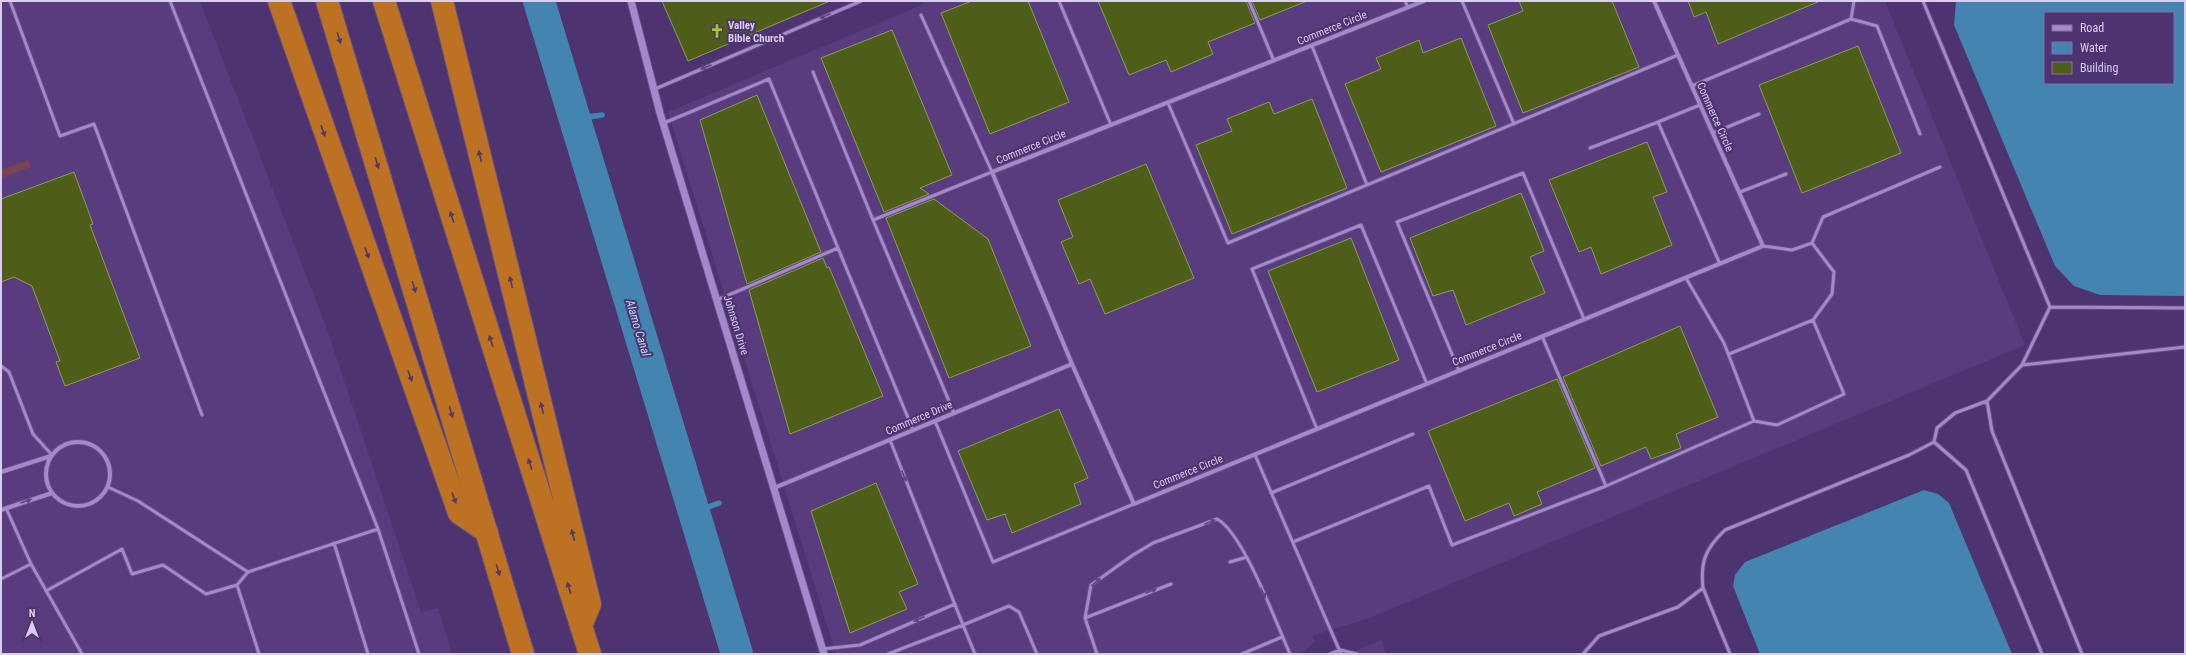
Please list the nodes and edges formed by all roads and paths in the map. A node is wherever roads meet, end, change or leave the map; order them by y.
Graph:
1 (10, 1) edge
2 (170, 1) edge
3 (271, 1) edge
4 (279, 1) edge
5 (327, 1) edge
6 (384, 1) edge
7 (442, 1) edge
8 (631, 1) edge
9 (861, 1) edge
10 (1059, 1) edge
11 (1249, 1) edge
12 (1405, 1) edge
13 (1424, 1) edge
14 (1462, 1) edge
15 (1654, 1) edge
16 (1854, 1) edge
17 (1923, 1) edge
18 (856, 2) edge
19 (1408, 7) junction
20 (921, 15) dead end
21 (1851, 19) junction
22 (1312, 46) junction
23 (1678, 55) junction
24 (1274, 61) junction
25 (813, 72) dead end
26 (1692, 86) junction
27 (654, 90) junction
28 (1168, 103) junction
29 (314, 105) junction
30 (1700, 105) junction
31 (1759, 114) dead end
32 (1658, 122) junction
33 (664, 123) junction
34 (1514, 124) junction
35 (1111, 125) junction
36 (1713, 133) junction
37 (1920, 134) dead end
38 (1590, 148) dead end
39 (1940, 167) dead end
40 (992, 172) junction
41 (1786, 174) dead end
42 (1367, 185) junction
43 (1740, 192) junction
44 (874, 220) junction
45 (1812, 243) junction
46 (1763, 246) junction
47 (838, 248) junction
48 (1720, 264) junction
49 (1686, 278) junction
50 (717, 300) junction
51 (2050, 307) junction
52 (2185, 308) edge
53 (1584, 319) junction
54 (1813, 320) junction
55 (1542, 336) junction
56 (2185, 347) edge
57 (1729, 354) junction
58 (1072, 364) junction
59 (2022, 365) junction
60 (1, 366) edge
61 (1459, 371) junction
62 (1427, 384) junction
63 (1987, 402) junction
64 (954, 413) junction
65 (202, 416) dead end
66 (935, 421) junction
67 (1754, 421) junction
68 (1317, 429) junction
69 (913, 430) junction
70 (1413, 434) dead end
71 (890, 440) junction
72 (1934, 442) junction
73 (1254, 454) junction
74 (51, 455) junction
75 (1, 472) edge
76 (1606, 486) junction
77 (108, 487) junction
78 (774, 488) junction
79 (52, 493) junction
80 (1271, 493) junction
81 (1134, 504) junction
82 (3, 509) edge
83 (378, 529) junction
84 (487, 532) junction
85 (1292, 542) junction
86 (334, 543) junction
87 (1247, 557) junction
88 (1230, 562) dead end
89 (30, 564) junction
90 (248, 572) junction
91 (1, 579) edge
92 (1171, 584) dead end
93 (237, 585) junction
94 (1703, 588) junction
95 (46, 591) junction
96 (955, 604) junction
97 (1085, 618) junction
98 (963, 625) junction
99 (581, 626) junction
100 (1282, 637) junction
101 (1340, 650) junction
102 (823, 651) edge
103 (82, 654) edge
104 (260, 654) edge
105 (368, 654) edge
106 (419, 654) edge
107 (523, 654) edge
108 (590, 654) edge
109 (888, 654) edge
110 (975, 654) edge
111 (1037, 654) edge
112 (1097, 654) edge
113 (1242, 654) edge
114 (1290, 654) edge
115 (1330, 654) edge
116 (1341, 654) edge
117 (1357, 654) edge
118 (1582, 654) edge
119 (1730, 654) edge
120 (2042, 654) edge
121 (2082, 654) edge

1 - 65 lane
2 - 83 lane
3 - 29 highway
4 - 29 highway
5 -> 84 highway
99 -> 6 highway
99 -> 7 highway
8 - 27 street, Johnson Drive
9 - 18 lane
10 - 35 lane
11 - 24 lane
12 - 19 lane
13 - 19 street, Commerce Circle
14 - 34 lane
15 - 23 street, Commerce Circle
16 - 21 lane
17 - 51 lane
18 -> 27 lane
19 - 22 street, Commerce Circle
20 - 40 lane
21 - 26 lane
21 - 37 lane
22 - 24 street, Commerce Circle
22 - 42 lane
23 - 26 street, Commerce Circle
23 - 34 lane
24 - 28 street, Commerce Circle
25 - 44 lane
26 - 30 street, Commerce Circle
27 - 33 street, Johnson Drive
28 - 35 street, Commerce Circle
28 - 42 lane
29 -> 84 highway
30 - 32 lane
30 - 36 street, Commerce Circle
31 - 36 lane
32 - 38 lane
32 - 48 lane
33 - 47 lane
33 - 50 street, Johnson Drive
34 - 42 lane
35 - 40 street, Commerce Circle
36 - 43 street, Commerce Circle
39 - 45 lane
40 - 44 lane
40 - 58 street, Commerce Circle
41 - 43 lane
43 - 46 street, Commerce Circle
44 - 64 lane
45 - 46 lane
45 - 54 lane
46 - 48 street, Commerce Circle
47 - 50 lane
47 - 69 lane
48 - 49 street, Commerce Circle
49 - 53 street, Commerce Circle
49 - 57 lane
50 - 78 street, Johnson Drive
51 - 52 lane
51 - 59 lane
53 - 55 street, Commerce Circle
53 - 61 lane
54 - 57 lane
54 - 67 lane
55 - 61 street, Commerce Circle
55 - 76 lane
56 - 59 lane
57 - 67 lane
58 - 64 street, Commerce Drive
58 - 81 street, Commerce Circle
59 - 63 lane
60 - 74 lane
61 - 62 street, Commerce Circle
62 - 68 street, Commerce Circle
62 - 68 lane
63 - 72 lane
63 - 121 lane
64 - 66 street, Commerce Drive
66 - 69 street, Commerce Drive
66 - 81 lane
67 - 76 lane
68 - 73 street, Commerce Circle
69 - 71 street, Commerce Drive
70 - 80 lane
71 - 78 street, Commerce Drive
71 -> 96 lane
72 - 94 lane
72 - 120 lane
73 - 80 lane
73 - 81 street, Commerce Circle
74 - 75 street
74 - 77 street
74 - 79 street
76 - 85 lane
77 - 79 street
77 - 90 lane
78 - 102 street, Johnson Drive
82 -> 79 street
80 - 85 lane
82 - 89 lane
83 - 86 lane
83 - 106 lane
84 -> 107 highway
85 - 101 lane
86 - 90 lane
86 - 105 lane
87 - 88 lane
97 -> 87 lane
87 -> 100 lane
89 - 91 lane
89 - 95 lane
90 - 93 lane
97 -> 92 lane
93 - 95 lane
93 - 104 lane
94 - 118 lane
94 - 119 lane
95 - 103 lane
96 - 98 lane
96 -> 102 lane
97 - 112 lane
98 - 109 lane
98 - 110 lane
98 - 111 lane
99 - 108 highway
100 - 113 lane
100 - 114 lane
101 - 115 lane
101 - 116 lane
101 - 117 lane

